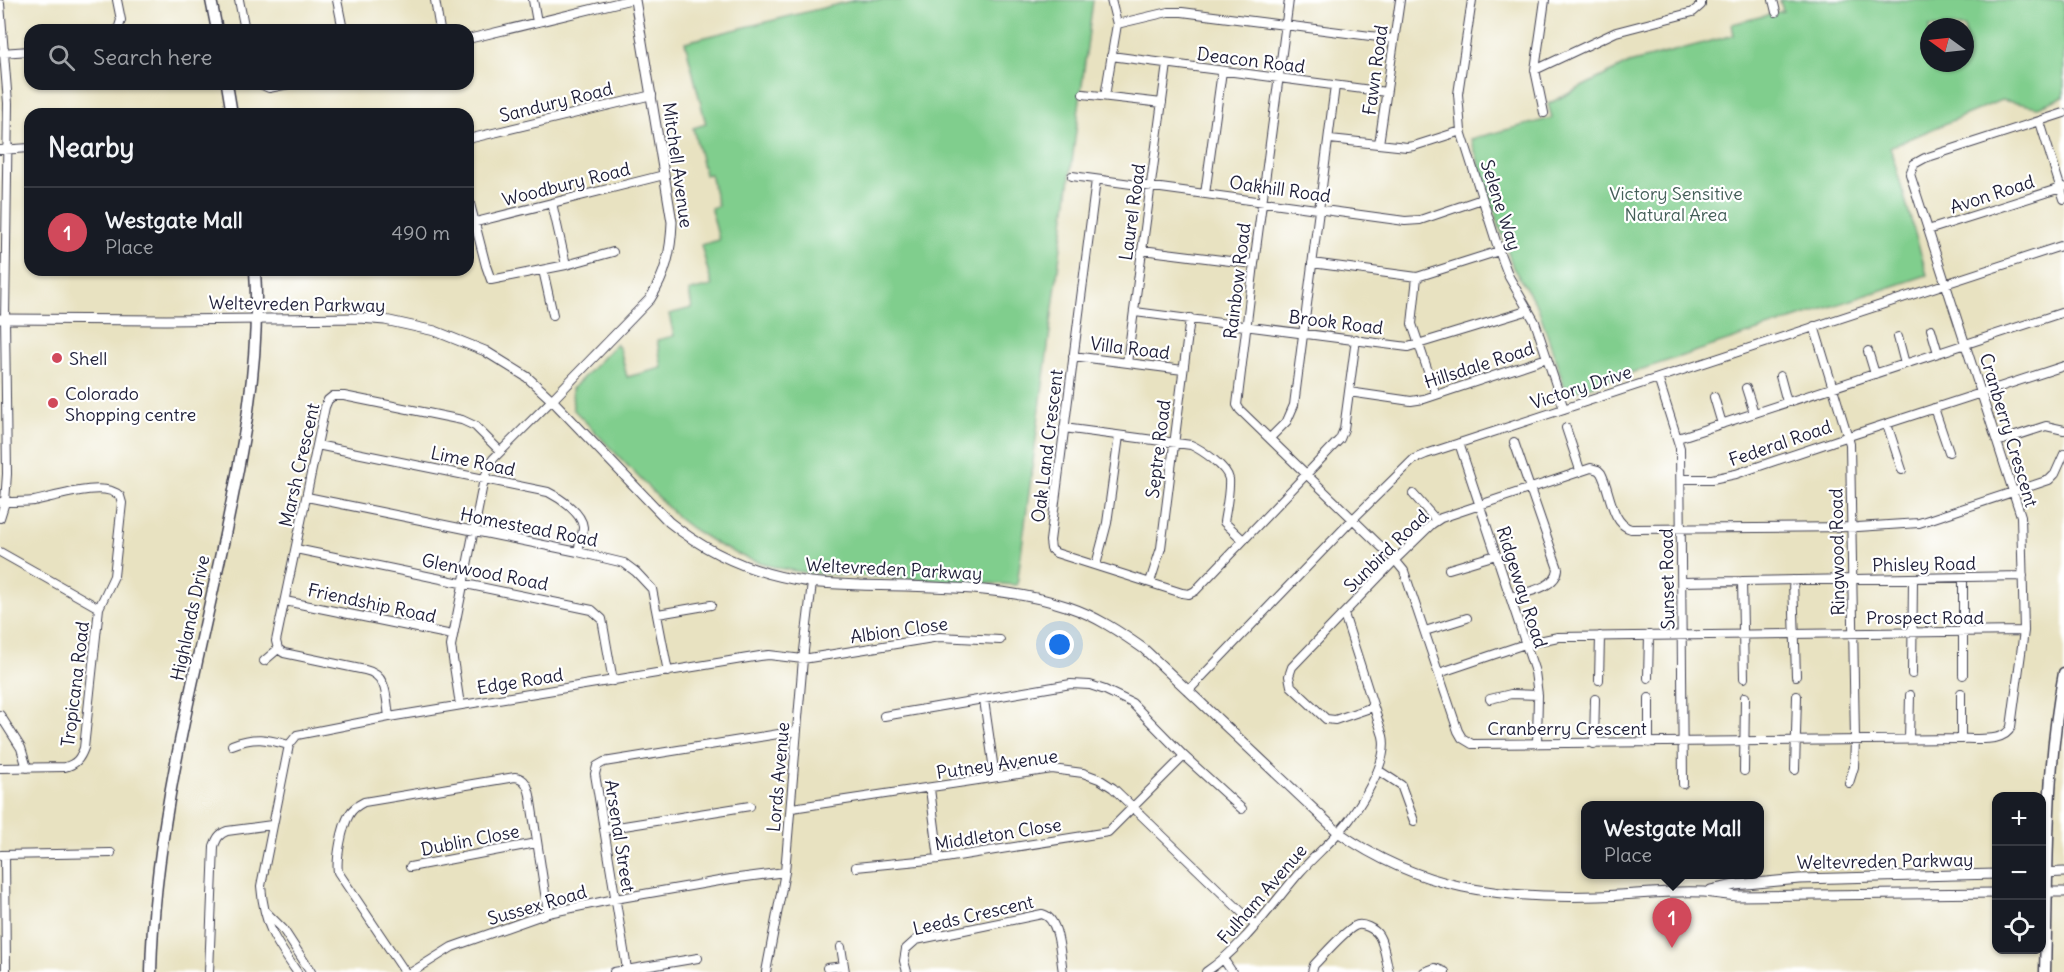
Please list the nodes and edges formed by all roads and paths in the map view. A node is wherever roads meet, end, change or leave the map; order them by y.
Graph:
1 (117, 0) edge
2 (211, 0) edge
3 (240, 0) edge
4 (337, 0) edge
5 (435, 0) edge
6 (533, 0) edge
7 (629, 0) edge
8 (635, 0) edge
9 (1111, 0) edge
10 (1288, 0) edge
11 (1400, 0) edge
12 (1472, 0) edge
13 (1545, 0) edge
14 (1701, 0) edge
15 (1773, 0) edge
16 (0, 4) edge
17 (1776, 12) dead end
18 (537, 22) junction
19 (120, 24) edge
20 (216, 24) edge
21 (244, 24) edge
22 (342, 24) edge
23 (439, 24) edge
24 (1117, 24) junction
25 (1286, 26) junction
26 (474, 38) edge
27 (1394, 39) junction
28 (24, 51) edge
29 (2, 53) edge
30 (1111, 56) junction
31 (1167, 64) junction
32 (1535, 70) junction
33 (1222, 71) junction
34 (1278, 78) junction
35 (1335, 86) junction
36 (228, 90) edge
37 (1386, 92) junction
38 (1083, 94) dead end
39 (652, 95) junction
40 (1105, 96) junction
41 (1162, 103) junction
42 (231, 108) edge
43 (1544, 113) dead end
44 (2064, 113) edge
45 (2040, 122) junction
46 (1461, 131) junction
47 (474, 138) edge
48 (1330, 139) junction
49 (1379, 144) junction
50 (24, 148) edge
51 (4, 150) edge
52 (664, 175) junction
53 (1072, 176) dead end
54 (1096, 180) junction
55 (1151, 187) junction
56 (2062, 187) edge
57 (1206, 194) junction
58 (1482, 199) junction
59 (2064, 199) edge
60 (1263, 201) junction
61 (552, 203) junction
62 (1320, 209) junction
63 (474, 222) edge
64 (1928, 230) junction
65 (474, 232) edge
66 (2064, 245) edge
67 (1142, 250) junction
68 (1499, 250) junction
69 (613, 252) dead end
70 (1312, 263) junction
71 (1254, 264) junction
72 (566, 265) junction
73 (543, 270) junction
74 (255, 276) edge
75 (1417, 277) junction
76 (1946, 283) junction
77 (1528, 309) junction
78 (1134, 312) junction
79 (2064, 312) edge
80 (553, 315) dead end
81 (1190, 318) junction
82 (3, 319) edge
83 (255, 319) junction
84 (1247, 326) junction
85 (1814, 326) junction
86 (1931, 329) dead end
87 (1303, 333) junction
88 (1898, 337) dead end
89 (1356, 339) junction
90 (1966, 344) junction
91 (1419, 345) junction
92 (1868, 351) dead end
93 (1938, 353) junction
94 (1073, 356) junction
95 (1547, 358) junction
96 (1127, 363) junction
97 (1905, 364) junction
98 (2064, 366) edge
99 (1183, 370) junction
100 (1875, 374) junction
101 (1779, 376) dead end
102 (1658, 378) junction
103 (1834, 387) junction
104 (3, 388) edge
105 (1746, 388) dead end
106 (1349, 392) junction
107 (1982, 393) junction
108 (1436, 395) junction
109 (1714, 397) dead end
110 (552, 400) junction
111 (1787, 402) junction
112 (1934, 408) junction
113 (1564, 409) junction
114 (1754, 413) junction
115 (1722, 424) junction
116 (1887, 424) junction
117 (1064, 428) junction
118 (1566, 428) dead end
119 (2064, 430) edge
120 (1119, 436) junction
121 (1849, 436) junction
122 (1270, 438) junction
123 (1678, 438) junction
124 (1514, 442) dead end
125 (1997, 442) junction
126 (1175, 443) junction
127 (1459, 443) junction
128 (317, 445) junction
129 (500, 451) junction
130 (1949, 452) dead end
131 (2064, 454) edge
132 (1580, 470) junction
133 (1902, 470) dead end
134 (1306, 475) junction
135 (484, 479) junction
136 (1681, 479) junction
137 (1531, 487) junction
138 (2013, 491) junction
139 (1413, 494) dead end
140 (307, 497) junction
141 (3, 502) edge
142 (1479, 504) junction
143 (0, 518) edge
144 (1353, 519) junction
145 (1437, 520) junction
146 (1852, 526) junction
147 (1681, 529) junction
148 (474, 531) junction
149 (1243, 540) junction
150 (296, 549) junction
151 (0, 552) edge
152 (578, 552) junction
153 (1496, 555) junction
154 (1395, 560) junction
155 (1096, 565) junction
156 (1449, 569) dead end
157 (2023, 576) junction
158 (1963, 578) junction
159 (1852, 579) junction
160 (1913, 579) junction
161 (1793, 580) junction
162 (1742, 581) junction
163 (1150, 582) junction
164 (1682, 582) junction
165 (463, 583) junction
166 (812, 583) junction
167 (1510, 597) junction
168 (285, 601) junction
169 (711, 605) dead end
170 (99, 608) junction
171 (658, 614) junction
172 (1344, 614) junction
173 (1467, 618) dead end
174 (1425, 631) junction
175 (2024, 631) junction
176 (1853, 632) junction
177 (1912, 632) junction
178 (1963, 632) junction
179 (1795, 633) junction
180 (1743, 634) junction
181 (452, 635) junction
182 (1649, 635) junction
183 (1682, 635) junction
184 (1600, 636) junction
185 (1000, 640) dead end
186 (1525, 644) junction
187 (278, 649) junction
188 (803, 659) junction
189 (264, 661) dead end
190 (668, 672) junction
191 (1439, 673) junction
192 (2064, 673) edge
193 (1912, 674) dead end
194 (1963, 675) dead end
195 (1796, 676) dead end
196 (1648, 678) dead end
197 (1744, 678) dead end
198 (1599, 680) dead end
199 (613, 681) junction
200 (1189, 690) junction
201 (1961, 693) dead end
202 (1538, 694) junction
203 (1910, 695) dead end
204 (1797, 696) dead end
205 (1745, 697) dead end
206 (1649, 698) dead end
207 (1490, 699) dead end
208 (1595, 699) dead end
209 (984, 700) junction
210 (460, 705) junction
211 (1373, 707) junction
212 (0, 715) edge
213 (884, 716) dead end
214 (389, 717) junction
215 (797, 731) junction
216 (1909, 739) junction
217 (1961, 739) junction
218 (1795, 740) junction
219 (1855, 740) junction
220 (1683, 741) junction
221 (1744, 741) junction
222 (1537, 743) junction
223 (1649, 743) junction
224 (1594, 744) junction
225 (232, 745) dead end
226 (289, 745) junction
227 (1184, 756) junction
228 (0, 768) edge
229 (27, 768) junction
230 (1378, 770) junction
231 (1795, 770) dead end
232 (1744, 771) dead end
233 (995, 777) junction
234 (1849, 783) dead end
235 (1683, 784) dead end
236 (930, 789) junction
237 (750, 806) dead end
238 (1133, 807) junction
239 (792, 808) junction
240 (1242, 809) dead end
241 (1414, 820) dead end
242 (272, 825) junction
243 (605, 829) junction
244 (1338, 832) junction
245 (536, 843) junction
246 (2046, 847) edge
247 (111, 853) dead end
248 (2, 855) edge
249 (939, 859) junction
250 (410, 867) dead end
251 (856, 867) dead end
252 (785, 872) junction
253 (2064, 872) edge
254 (2046, 873) edge
255 (1992, 874) edge
256 (1703, 892) junction
257 (2046, 892) edge
258 (2064, 892) edge
259 (1992, 893) edge
260 (615, 899) junction
261 (2044, 900) edge
262 (265, 911) junction
263 (548, 913) junction
264 (1255, 925) junction
265 (840, 946) dead end
266 (698, 958) dead end
267 (1224, 960) junction
268 (827, 968) dead end
269 (627, 969) junction
270 (844, 969) edge
271 (6, 972) edge
272 (151, 972) edge
273 (209, 972) edge
274 (297, 972) edge
275 (311, 972) edge
276 (405, 972) edge
277 (412, 972) edge
278 (614, 972) edge
279 (766, 972) edge
280 (907, 972) edge
281 (1063, 972) edge
282 (1206, 972) edge
283 (1232, 972) edge
284 (1312, 972) edge
285 (1389, 972) edge
286 (1424, 972) edge
287 (1445, 972) edge
288 (2045, 972) edge

1 - 19 street
2 - 20 main road
3 - 21 street
4 - 22 street
5 - 23 street
6 - 18 street
7 - 18 street
8 - 39 street, Mitchell Avenue
9 - 24 street
10 - 25 street, Rainbow Road
11 - 27 street, Fawn Road
12 - 46 street, Selene Way
13 - 32 street
14 - 32 street
15 - 17 street
16 - 29 street
18 - 26 street
24 - 25 street
24 - 30 street
25 - 27 street
25 - 34 street, Rainbow Road
27 - 37 street, Fawn Road
28 - 29 street
29 - 51 street
30 - 31 street, Deacon Road
30 - 40 street
31 - 33 street, Deacon Road
31 - 41 street, Laurel Road
32 - 43 street
33 - 34 street, Deacon Road
33 - 57 street
34 - 35 street, Deacon Road
34 - 60 street, Rainbow Road
35 - 37 street, Deacon Road
35 - 48 street
36 - 42 main road
37 - 49 street, Fawn Road
38 - 40 street
39 - 47 street, Sandury Road
39 - 52 street, Mitchell Avenue
40 - 41 street
41 - 55 street, Laurel Road
44 - 45 street
45 - 56 street
45 - 64 street, Cranberry Crescent
46 - 49 street
46 - 58 street, Selene Way
48 - 49 street
48 - 62 street
50 - 51 street
51 - 82 street
52 - 61 street, Woodbury Road
52 - 110 street, Mitchell Avenue
53 - 54 street, Oakhill Road
54 - 55 street, Oakhill Road
54 - 94 street, Oak Land Crescent
55 - 57 street, Oakhill Road
55 - 67 street, Laurel Road
56 - 59 street
56 - 64 street, Avon Road
57 - 60 street, Oakhill Road
58 - 62 street, Oakhill Road
58 - 68 street, Selene Way
60 - 62 street, Oakhill Road
60 - 71 street, Rainbow Road
61 - 63 street, Woodbury Road
61 - 72 street
62 - 70 street
64 - 76 street, Cranberry Crescent
65 - 73 street
66 - 76 street, Victory Drive
67 - 71 street
67 - 78 street, Laurel Road
68 - 75 street
68 - 77 street, Selene Way
69 - 72 street
70 - 75 street
70 - 87 street
71 - 84 street, Rainbow Road
72 - 73 street
73 - 80 street
74 - 83 main road, Highlands Drive
75 - 91 street
76 - 85 street, Victory Drive
76 - 90 street, Cranberry Crescent
77 - 91 street, Brook Road
77 - 95 street, Selene Way
78 - 81 street, Brook Road
78 - 96 street, Laurel Road
79 - 90 street
81 - 84 street, Brook Road
81 - 99 street, Septre Road
82 - 83 street, Weltevreden Parkway
82 - 104 street
83 - 110 street, Weltevreden Parkway
83 - 272 main road, Highlands Drive
84 - 87 street, Brook Road
84 - 122 street, Rainbow Road
85 - 102 street, Victory Drive
85 - 103 street, Ringwood Road
86 - 93 street
87 - 89 street, Brook Road
87 - 122 street
88 - 97 street
89 - 91 street, Brook Road
89 - 106 street, Oak Land Crescent
90 - 93 street
90 - 107 street, Cranberry Crescent
91 - 108 street
92 - 100 street
93 - 97 street
94 - 96 street, Villa Road
94 - 117 street, Oak Land Crescent
95 - 108 street, Hillsdale Road
95 - 113 street, Selene Way
96 - 99 street, Villa Road
97 - 100 street
98 - 107 street, Federal Road
99 - 126 street, Septre Road
100 - 103 street
101 - 111 street
102 - 113 street, Victory Drive
102 - 123 street, Sunset Road
103 - 111 street
103 - 121 street, Ringwood Road
104 - 141 street
105 - 114 street
106 - 108 street, Hillsdale Road
106 - 134 street, Oak Land Crescent
107 - 112 street, Federal Road
107 - 125 street, Cranberry Crescent
109 - 115 street
110 - 129 street
110 - 166 street, Weltevreden Parkway
111 - 114 street
112 - 116 street, Federal Road
112 - 130 street
113 - 127 street, Victory Drive
114 - 115 street
115 - 123 street
116 - 121 street, Federal Road
116 - 133 street
117 - 120 street
117 - 155 street, Oak Land Crescent
118 - 132 street
119 - 125 street
120 - 126 street
120 - 155 street
121 - 136 street, Federal Road
121 - 146 street, Ringwood Road
122 - 134 street, Rainbow Road
123 - 136 street, Sunset Road
124 - 137 street
125 - 138 street, Cranberry Crescent
126 - 149 street
126 - 163 street, Septre Road
127 - 142 street, Ridgeway Road
127 - 144 street, Victory Drive
128 - 129 street, Marsh Crescent
128 - 135 street, Lime Road
128 - 140 street, Marsh Crescent
129 - 135 street
131 - 138 street
132 - 137 street, Sunbird Road
132 - 147 street
134 - 144 street, Rainbow Road
134 - 149 street, Oak Land Crescent
135 - 148 street
135 - 152 street, Lime Road
136 - 147 street, Sunset Road
137 - 142 street, Sunbird Road
137 - 167 street
138 - 146 street
138 - 157 street, Cranberry Crescent
139 - 145 street
140 - 148 street, Homestead Road
140 - 150 street, Marsh Crescent
141 - 143 street
141 - 170 street
142 - 145 street, Sunbird Road
142 - 153 street, Ridgeway Road
144 - 154 street, Cranberry Crescent
144 - 200 street, Victory Drive
145 - 154 street, Sunbird Road
146 - 147 street
146 - 159 street, Ringwood Road
147 - 164 street, Sunset Road
148 - 152 street, Homestead Road
148 - 165 street
149 - 163 street, Oak Land Crescent
150 - 165 street, Glenwood Road
150 - 168 street, Marsh Crescent
151 - 170 street, Tropicana Road
152 - 171 street, Homestead Road
153 - 156 street
153 - 167 street, Ridgeway Road
154 - 172 street, Sunbird Road
154 - 174 street, Cranberry Crescent
155 - 163 street, Oak Land Crescent
157 - 158 street, Phisley Road
157 - 175 street, Cranberry Crescent
158 - 160 street, Phisley Road
158 - 178 street
159 - 160 street, Phisley Road
159 - 161 street, Phisley Road
159 - 176 street, Ringwood Road
160 - 177 street
161 - 162 street, Phisley Road
161 - 179 street
162 - 164 street, Phisley Road
162 - 180 street
164 - 183 street, Sunset Road
165 - 181 street
165 - 199 street, Glenwood Road
166 - 188 street, Lords Avenue
166 - 200 street, Weltevreden Parkway
167 - 186 street, Ridgeway Road
168 - 181 street, Friendship Road
168 - 187 street, Marsh Crescent
169 - 171 street
170 - 229 street, Tropicana Road
171 - 190 street, Homestead Road
172 - 211 street, Sunbird Road
172 - 211 street
173 - 174 street
174 - 191 street, Cranberry Crescent
175 - 178 street, Prospect Road
175 - 217 street, Cranberry Crescent
176 - 177 street, Prospect Road
176 - 179 street, Prospect Road
176 - 219 street, Ringwood Road
177 - 178 street, Prospect Road
177 - 193 street
178 - 194 street
179 - 180 street, Prospect Road
179 - 195 street
180 - 183 street, Prospect Road
180 - 197 street
181 - 210 street
182 - 183 street, Prospect Road
182 - 184 street, Prospect Road
182 - 196 street
183 - 220 street, Sunset Road
184 - 186 street, Prospect Road
184 - 198 street
185 - 188 street, Albion Close
186 - 191 street, Prospect Road
186 - 202 street, Ridgeway Road
187 - 189 street
187 - 214 street
188 - 190 street, Edge Road
188 - 215 street, Lords Avenue
190 - 199 street, Edge Road
191 - 222 street, Cranberry Crescent
192 - 246 main road
199 - 210 street, Edge Road
200 - 244 street, Weltevreden Parkway
201 - 217 street
202 - 207 street
202 - 222 street, Ridgeway Road
203 - 216 street
204 - 218 street
205 - 221 street
206 - 223 street
208 - 224 street
209 - 213 street
209 - 227 street
209 - 233 street
210 - 214 street, Edge Road
211 - 230 street, Sunbird Road
212 - 229 street
214 - 226 street, Edge Road
215 - 239 street, Lords Avenue
215 - 243 street, Arsenal Street
216 - 217 street, Cranberry Crescent
216 - 219 street, Cranberry Crescent
218 - 219 street, Cranberry Crescent
218 - 221 street, Cranberry Crescent
218 - 231 street
219 - 234 street, Ringwood Road
220 - 221 street, Cranberry Crescent
220 - 223 street, Cranberry Crescent
220 - 235 street, Sunset Road
221 - 232 street
222 - 224 street, Cranberry Crescent
223 - 224 street, Cranberry Crescent
225 - 226 street
226 - 242 street
227 - 238 street, Middleton Close
227 - 240 street
228 - 229 street, Tropicana Road
230 - 241 street
230 - 244 street, Sunbird Road
233 - 236 street, Putney Avenue
233 - 238 street, Putney Avenue
236 - 239 street, Putney Avenue
236 - 249 street
237 - 243 street
238 - 249 street, Middleton Close
238 - 264 street, Putney Avenue
239 - 252 street, Lords Avenue
242 - 262 street
242 - 273 street
243 - 260 street, Arsenal Street
244 - 256 street, Weltevreden Parkway
244 - 264 street, Fulham Avenue
245 - 250 street, Dublin Close
245 - 263 street
245 - 276 street
247 - 248 street
248 - 271 street
249 - 251 street, Middleton Close
252 - 260 street, Sussex Road
252 - 279 street, Lords Avenue
253 - 254 street
255 - 256 street, Weltevreden Parkway
256 - 259 street, Weltevreden Parkway
257 - 258 street
260 - 263 street, Sussex Road
260 - 269 street, Arsenal Street
261 - 288 main road
262 - 274 street
262 - 275 street
263 - 277 street, Sussex Road
264 - 267 street, Fulham Avenue
265 - 270 street
266 - 269 street
267 - 282 street, Fulham Avenue
267 - 283 street
268 - 270 street
269 - 278 street
280 - 281 street, Leeds Crescent
284 - 285 street
286 - 287 street

